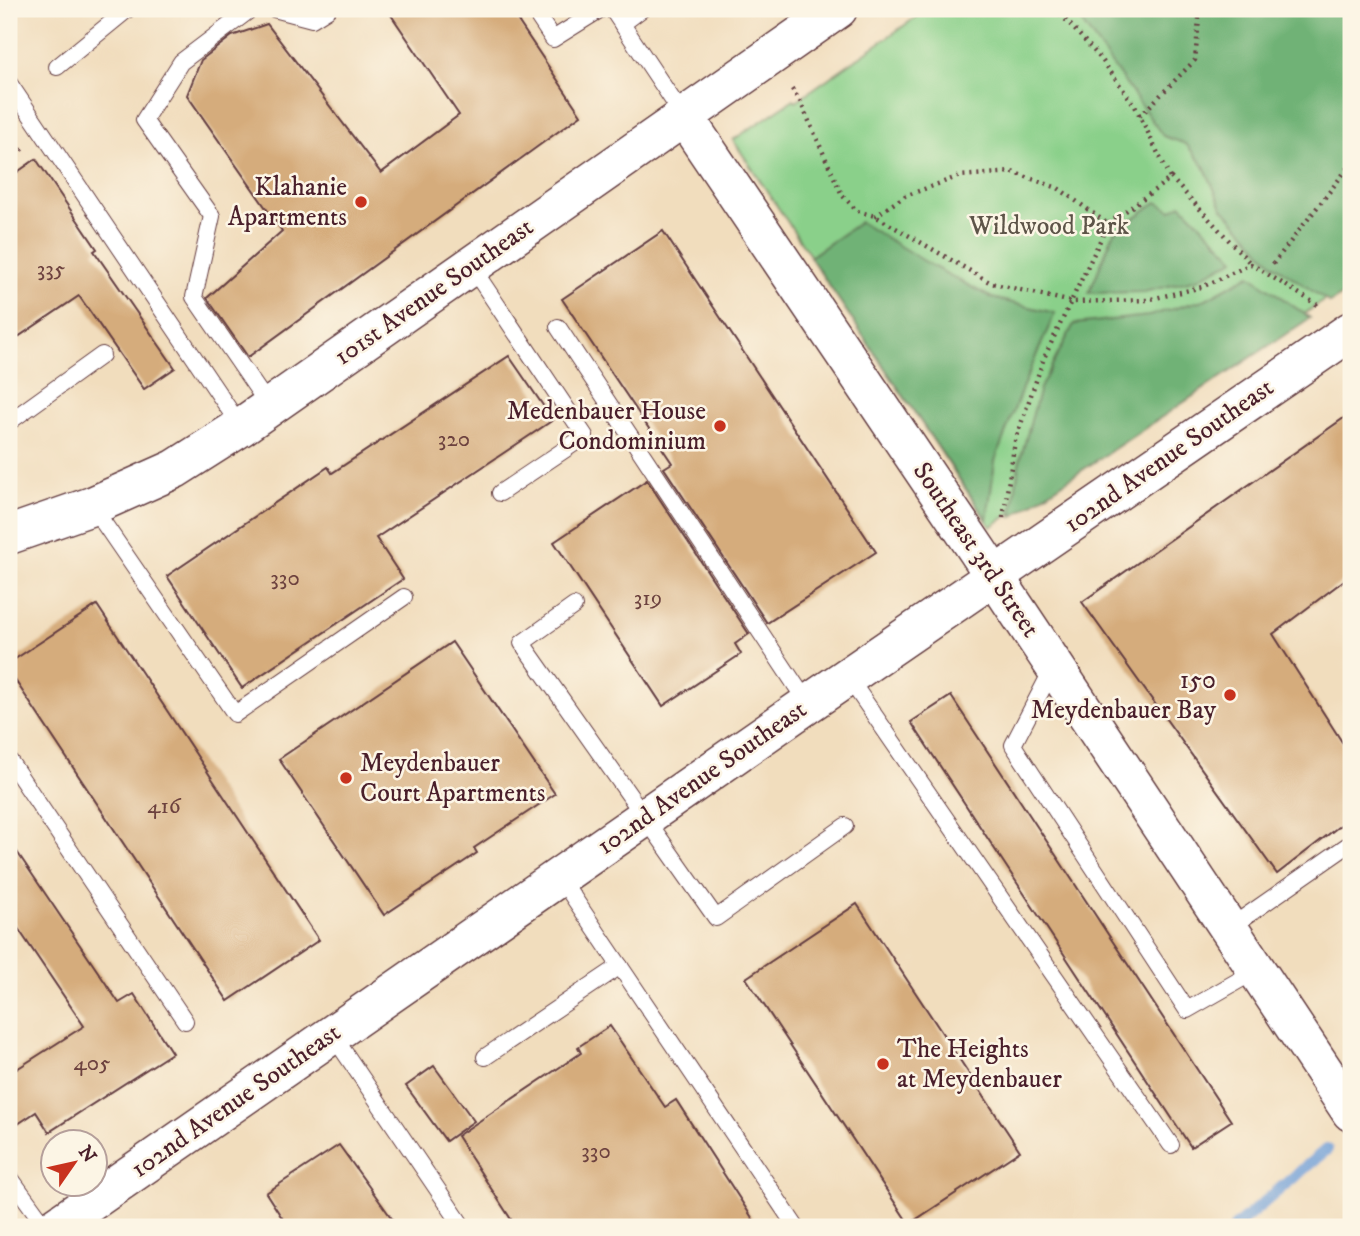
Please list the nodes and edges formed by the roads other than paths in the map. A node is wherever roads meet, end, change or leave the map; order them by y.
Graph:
1 (128, 9) edge
2 (251, 9) edge
3 (274, 9) edge
4 (328, 9) edge
5 (533, 9) edge
6 (601, 9) edge
7 (612, 9) edge
8 (642, 9) edge
9 (838, 9) edge
10 (622, 24) junction
11 (57, 67) dead end
12 (9, 83) edge
13 (685, 118) junction
14 (471, 266) junction
15 (1338, 324) edge
16 (558, 327) dead end
17 (102, 355) dead end
18 (255, 417) junction
19 (9, 422) edge
20 (500, 493) dead end
21 (92, 506) junction
22 (9, 535) edge
23 (994, 576) junction
24 (404, 597) dead end
25 (574, 606) dead end
26 (1054, 666) junction
27 (848, 677) junction
28 (808, 704) junction
29 (9, 761) edge
30 (645, 817) junction
31 (845, 826) dead end
32 (1351, 843) edge
33 (559, 876) junction
34 (1229, 928) junction
35 (620, 966) junction
36 (1257, 970) junction
37 (185, 1021) dead end
38 (332, 1034) junction
39 (485, 1057) dead end
40 (1351, 1112) edge
41 (1171, 1145) dead end
42 (9, 1176) edge
43 (46, 1227) edge
44 (55, 1227) edge
45 (463, 1227) edge
46 (796, 1227) edge

1 - 11 lane
2 - 18 lane
3 - 4 lane
5 - 6 lane
7 - 10 lane, Southeast 3rd Street
8 - 10 lane
9 - 13 street, 101st Avenue Southeast
10 - 13 lane, Southeast 3rd Street
12 - 18 lane
13 - 14 street, 101st Avenue Southeast
13 - 23 street, Southeast 3rd Street
14 - 18 street, 101st Avenue Southeast
14 - 20 lane
15 - 23 street, 102nd Avenue Southeast
16 - 28 lane
17 - 19 lane
18 - 21 street, 101st Avenue Southeast
21 - 22 street, 101st Avenue Southeast
21 - 24 lane
23 - 26 street, Southeast 3rd Street
23 - 27 street, 102nd Avenue Southeast
25 - 30 lane
26 - 34 street, Southeast 3rd Street
26 - 36 lane
27 - 28 street, 102nd Avenue Southeast
27 - 41 lane
28 - 30 street, 102nd Avenue Southeast
29 - 37 lane
30 - 31 lane
30 - 33 street, 102nd Avenue Southeast
32 - 34 lane
33 - 35 lane
33 - 38 street, 102nd Avenue Southeast
34 - 36 street, Southeast 3rd Street
35 - 39 lane
35 - 46 lane
36 - 40 street, Southeast 3rd Street
38 - 44 street, 102nd Avenue Southeast
38 - 45 lane
42 - 43 lane

